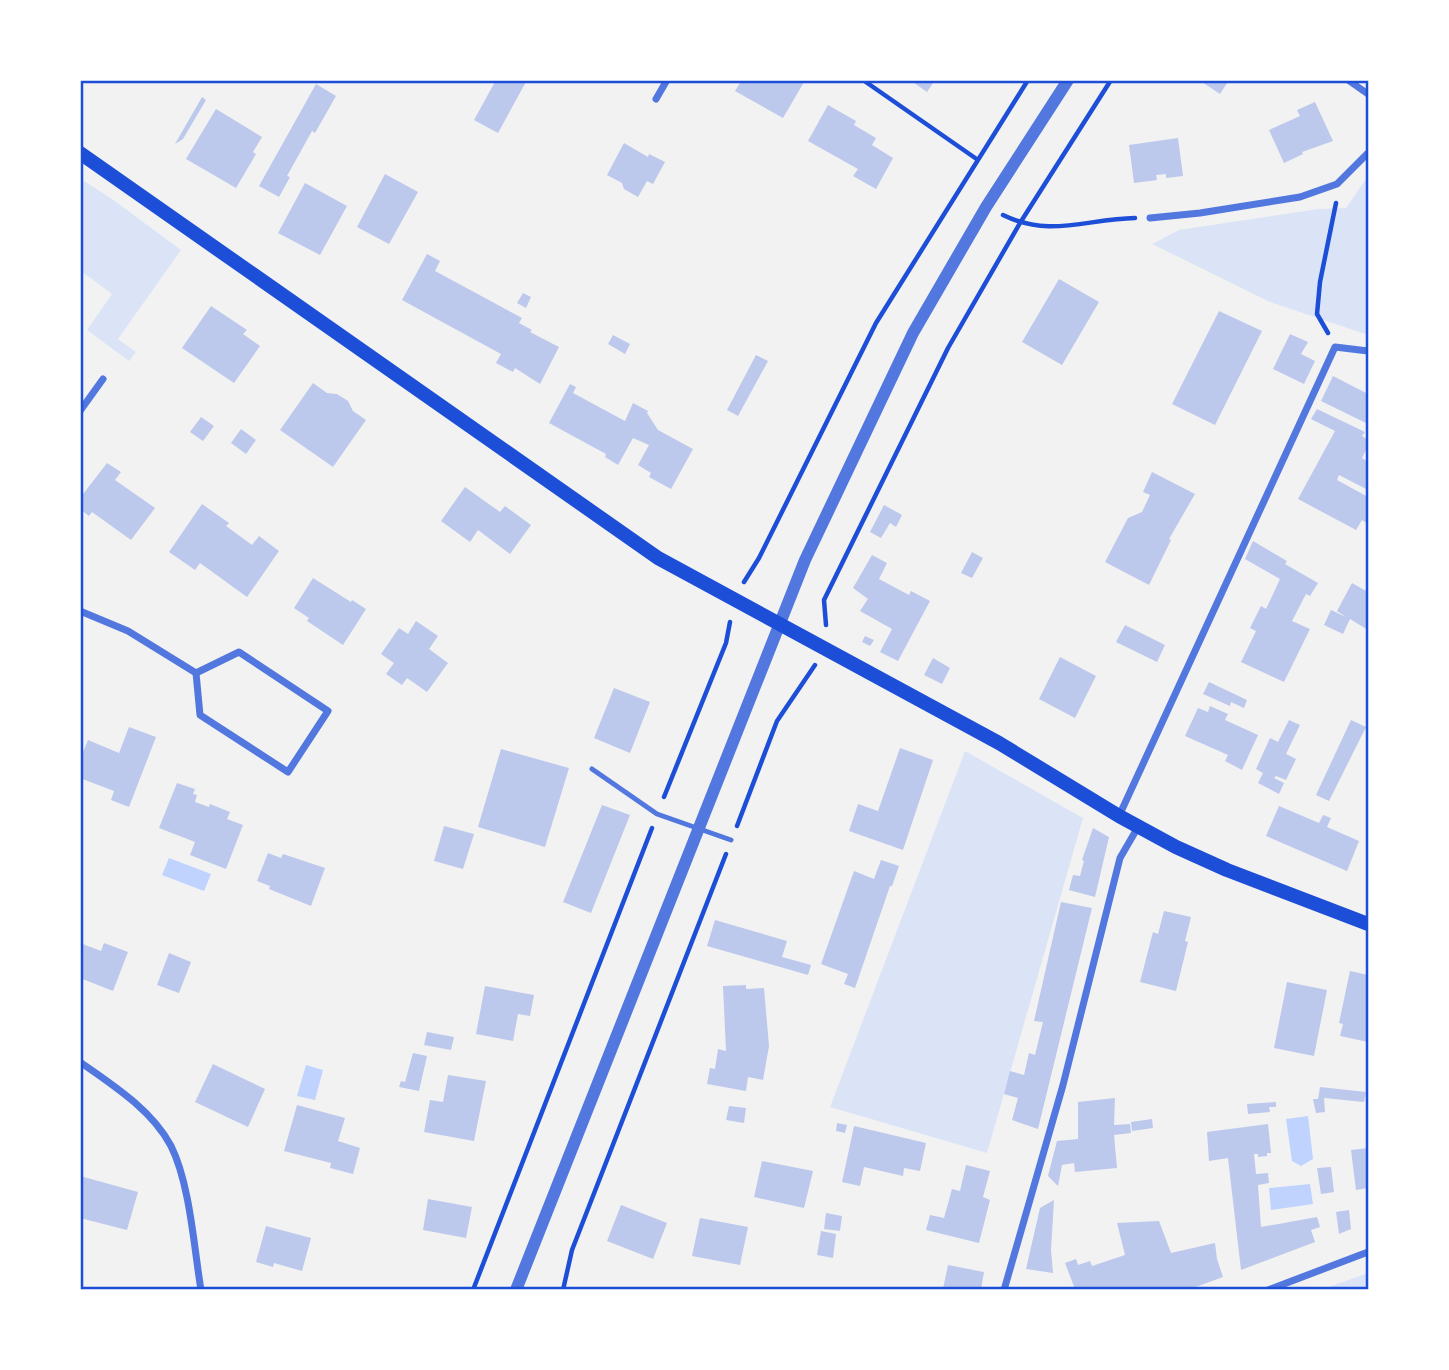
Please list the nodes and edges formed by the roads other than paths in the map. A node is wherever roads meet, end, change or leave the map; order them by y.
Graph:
1 (667, 80) edge
2 (1068, 80) edge
3 (1348, 80) edge
4 (1368, 94) edge
5 (656, 99) dead end
6 (80, 153) edge
7 (1368, 153) edge
8 (1150, 218) road end
9 (1368, 351) edge
10 (103, 379) dead end
11 (80, 411) edge
12 (80, 611) edge
13 (778, 625) junction
14 (196, 673) junction
15 (592, 768) dead end
16 (1119, 816) junction
17 (698, 827) junction
18 (1138, 827) junction
19 (732, 840) road end
20 (1368, 924) edge
21 (80, 1062) edge
22 (1368, 1252) edge
23 (201, 1290) edge
24 (516, 1290) edge
25 (1004, 1290) edge
26 (1268, 1290) edge

1 - 5 street
2 - 13 street
3 - 4 street
6 - 13 main road
7 - 8 street
9 - 16 street
10 - 11 street
12 - 14 street
13 - 16 main road
13 - 17 street
14 - 14 street
15 - 17 lane
16 - 18 main road
17 - 19 lane
17 - 24 street
18 - 20 main road
18 - 25 street
21 - 23 street
22 - 26 street

